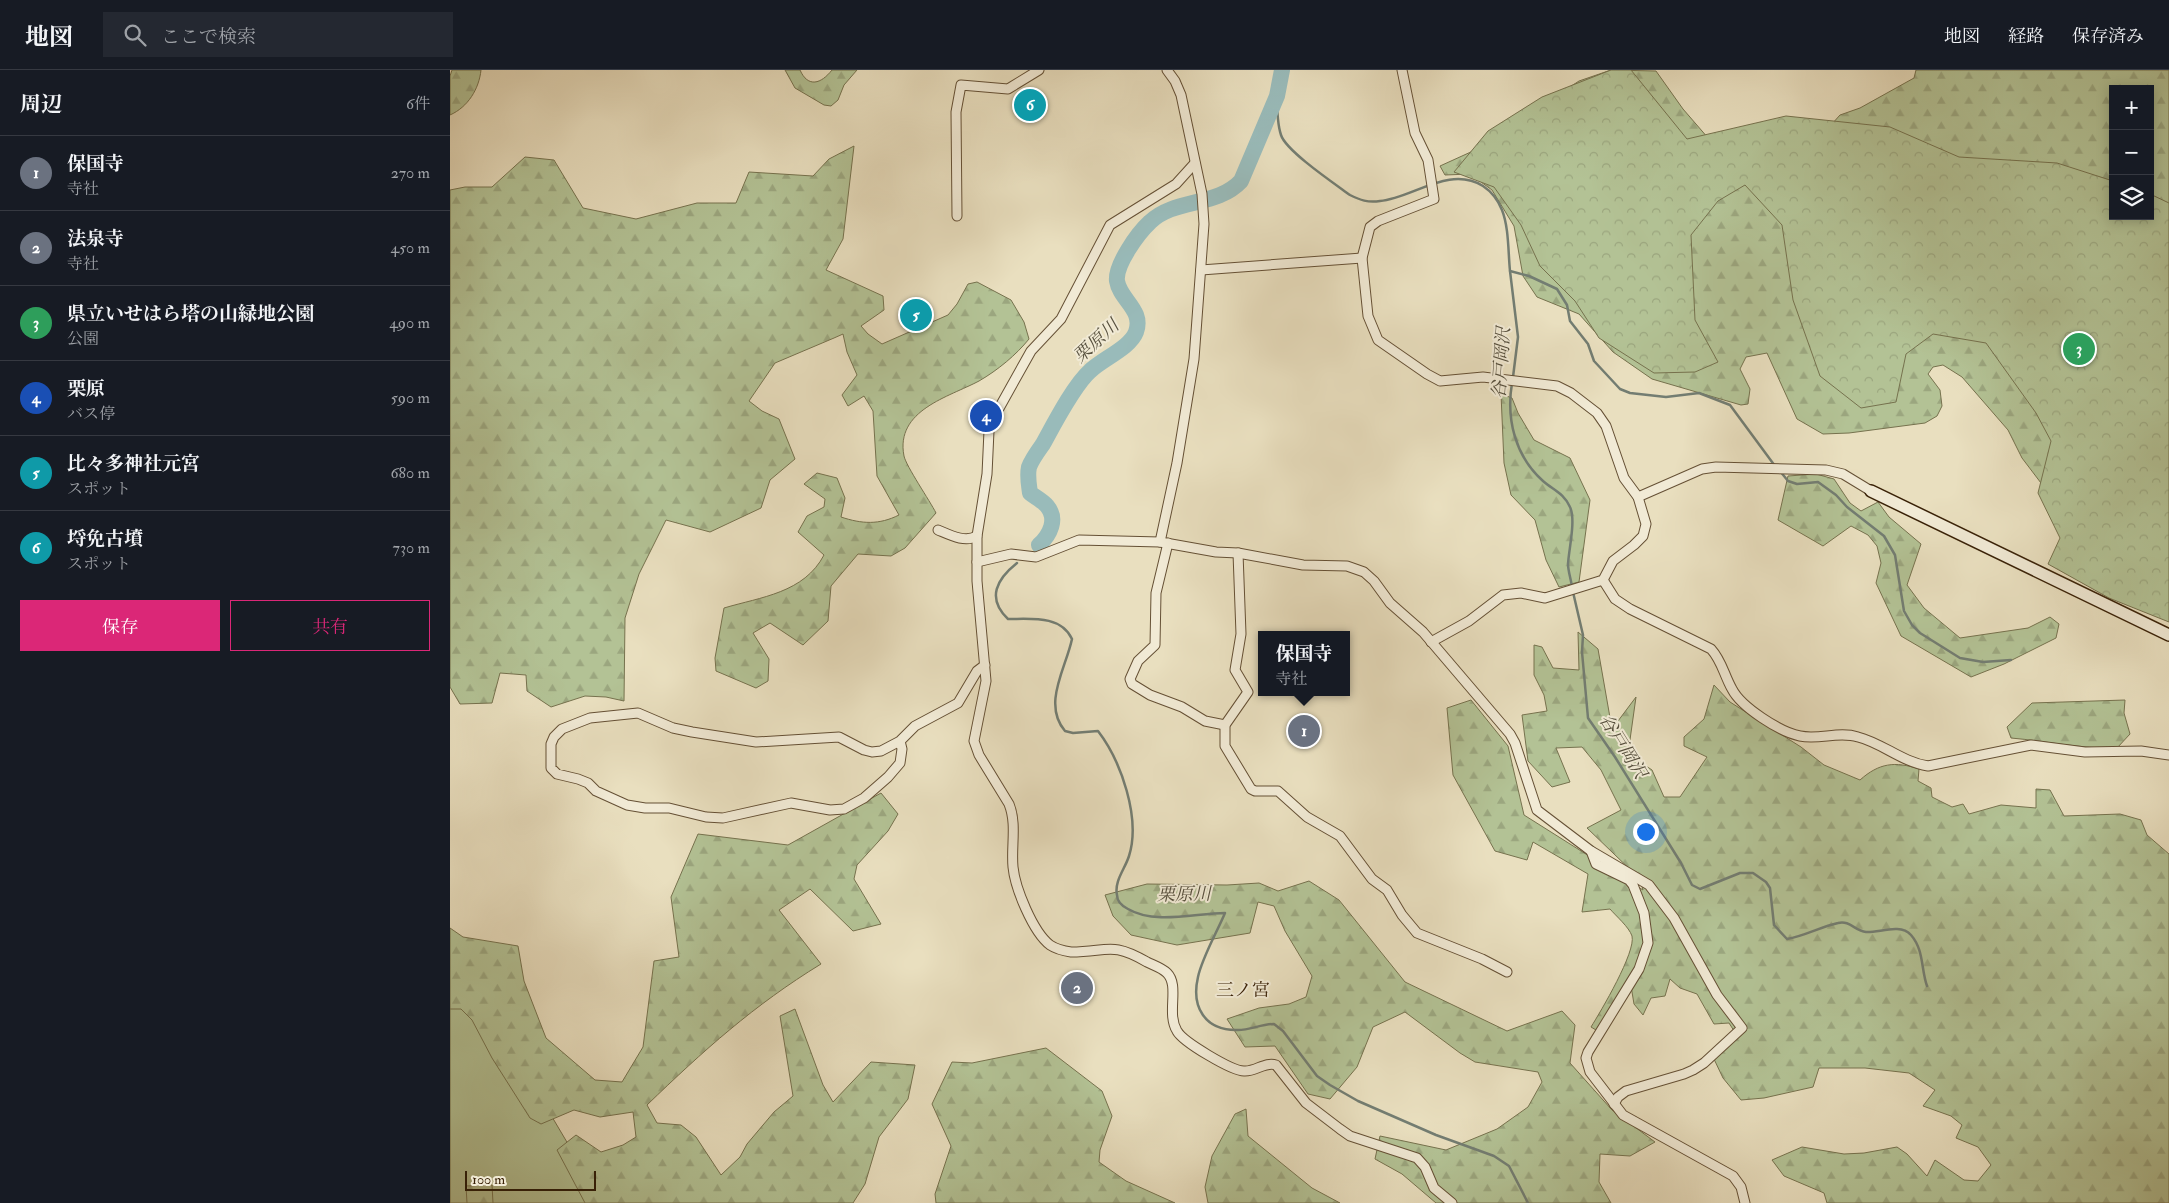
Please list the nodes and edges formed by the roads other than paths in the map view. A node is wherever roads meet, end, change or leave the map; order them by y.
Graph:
1 (1038, 70) edge
2 (1167, 70) edge
3 (1402, 70) edge
4 (1195, 163) junction
5 (957, 216) dead end
6 (1362, 258) junction
7 (1201, 270) junction
8 (1871, 491) joint
9 (1638, 497) junction
10 (938, 530) dead end
11 (977, 536) junction
12 (1164, 543) junction
13 (1238, 553) junction
14 (977, 562) junction
15 (1603, 580) junction
16 (2169, 635) edge
17 (1431, 642) junction
18 (984, 665) junction
19 (1225, 725) junction
20 (900, 741) junction
21 (2169, 755) edge
22 (1591, 851) junction
23 (1507, 972) dead end
24 (1614, 1104) junction
25 (1452, 1203) edge
26 (1745, 1203) edge

1 - 5 street
2 - 4 street
3 - 6 street
4 - 7 street
4 - 11 street
6 - 7 street
6 - 9 street
7 - 12 street
8 - 9 street
8 - 16 street
9 - 15 street
10 - 11 street
11 - 14 street
12 - 13 street
12 - 14 street
12 - 19 street
13 - 17 street
13 - 19 street
14 - 18 street
15 - 17 street
15 - 21 street
17 - 22 street
18 - 20 street
18 - 25 street
19 - 23 street
20 - 20 street
22 - 24 street
22 - 24 street
24 - 26 street

